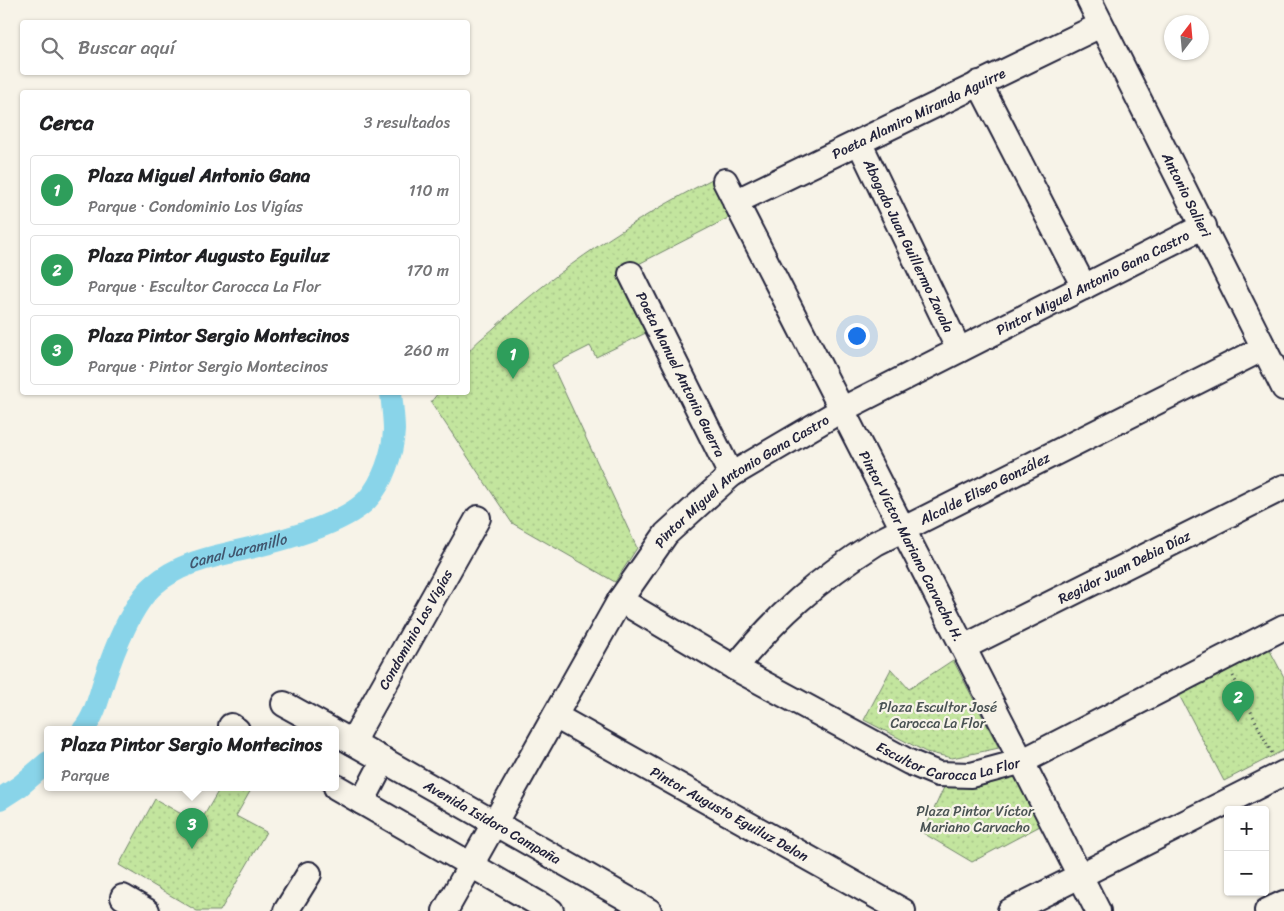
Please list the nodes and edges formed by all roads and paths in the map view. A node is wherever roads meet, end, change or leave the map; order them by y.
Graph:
1 (1089, 0) edge
2 (1101, 25) junction
3 (980, 83) junction
4 (859, 142) junction
5 (724, 181) dead end
6 (735, 202) junction
7 (1204, 226) junction
8 (632, 274) dead end
9 (1084, 287) junction
10 (1264, 348) junction
11 (959, 350) junction
12 (1284, 388) edge
13 (843, 409) junction
14 (731, 475) junction
15 (1284, 487) edge
16 (478, 518) dead end
17 (904, 528) junction
18 (620, 600) junction
19 (1284, 627) edge
20 (964, 647) junction
21 (1224, 658) junction
22 (735, 668) junction
23 (284, 704) dead end
24 (555, 716) junction
25 (324, 726) edge
26 (344, 737) edge
27 (384, 760) junction
28 (1023, 761) junction
29 (1283, 773) edge
30 (339, 789) edge
31 (362, 802) junction
32 (495, 822) junction
33 (471, 865) junction
34 (309, 874) dead end
35 (1081, 876) junction
36 (122, 897) dead end
37 (1284, 903) edge
38 (147, 911) edge
39 (286, 911) edge
40 (445, 911) edge
41 (551, 911) edge
42 (649, 911) edge
43 (903, 911) edge
44 (1010, 911) edge
45 (1098, 911) edge
46 (1267, 911) edge

1 - 2 street, Antonio Salieri
2 - 3 street, Poeta Alamiro Miranda Aguirre
2 - 7 street, Antonio Salieri
3 - 4 street, Poeta Alamiro Miranda Aguirre
3 - 9 street
4 - 6 street, Poeta Alamiro Miranda Aguirre
4 - 11 street, Abogado Juan Guillermo Zavala
5 - 6 street, Pintor Víctor Mariano Carvacho H.
6 - 13 street, Pintor Víctor Mariano Carvacho H.
7 - 9 street, Pintor Miguel Antonio Gana Castro
7 - 10 street, Antonio Salieri
8 - 14 street, Poeta Manuel Antonio Guerra
9 - 11 street, Pintor Miguel Antonio Gana Castro
10 - 12 street, Antonio Salieri
10 - 17 street, Alcalde Eliseo González
11 - 13 street, Pintor Miguel Antonio Gana Castro
13 - 14 street, Pintor Miguel Antonio Gana Castro
13 - 17 street, Pintor Víctor Mariano Carvacho H.
14 - 18 street, Pintor Miguel Antonio Gana Castro
15 - 20 street, Regidor Juan Debia Díaz
16 - 26 street, Condominio Los Vigías
17 - 20 street, Pintor Víctor Mariano Carvacho H.
17 - 22 street, Alcalde Eliseo González
18 - 22 street, Escultor Carocca La Flor
18 - 24 street, Pintor Miguel Antonio Gana Castro
19 - 21 street, Escultor Carocca La Flor
20 - 28 street, Pintor Víctor Mariano Carvacho H.
21 - 28 street, Escultor Carocca La Flor
21 - 29 path
22 - 28 street, Escultor Carocca La Flor
23 - 25 street
24 - 32 street, Pintor Miguel Antonio Gana Castro
24 - 43 street, Pintor Augusto Eguiluz Delon
26 - 27 street, Avenida Isidoro Campaña
27 - 31 street
27 - 32 street, Avenida Isidoro Campaña
28 - 35 street, Pintor Víctor Mariano Carvacho H.
29 - 35 street
30 - 31 street
31 - 33 street
32 - 33 street, Pintor Miguel Antonio Gana Castro
32 - 42 street, Avenida Isidoro Campaña
33 - 40 street, Pintor Miguel Antonio Gana Castro
33 - 41 street
34 - 39 street
35 - 44 street
35 - 45 street, Pintor Víctor Mariano Carvacho H.
36 - 38 street
37 - 46 street

